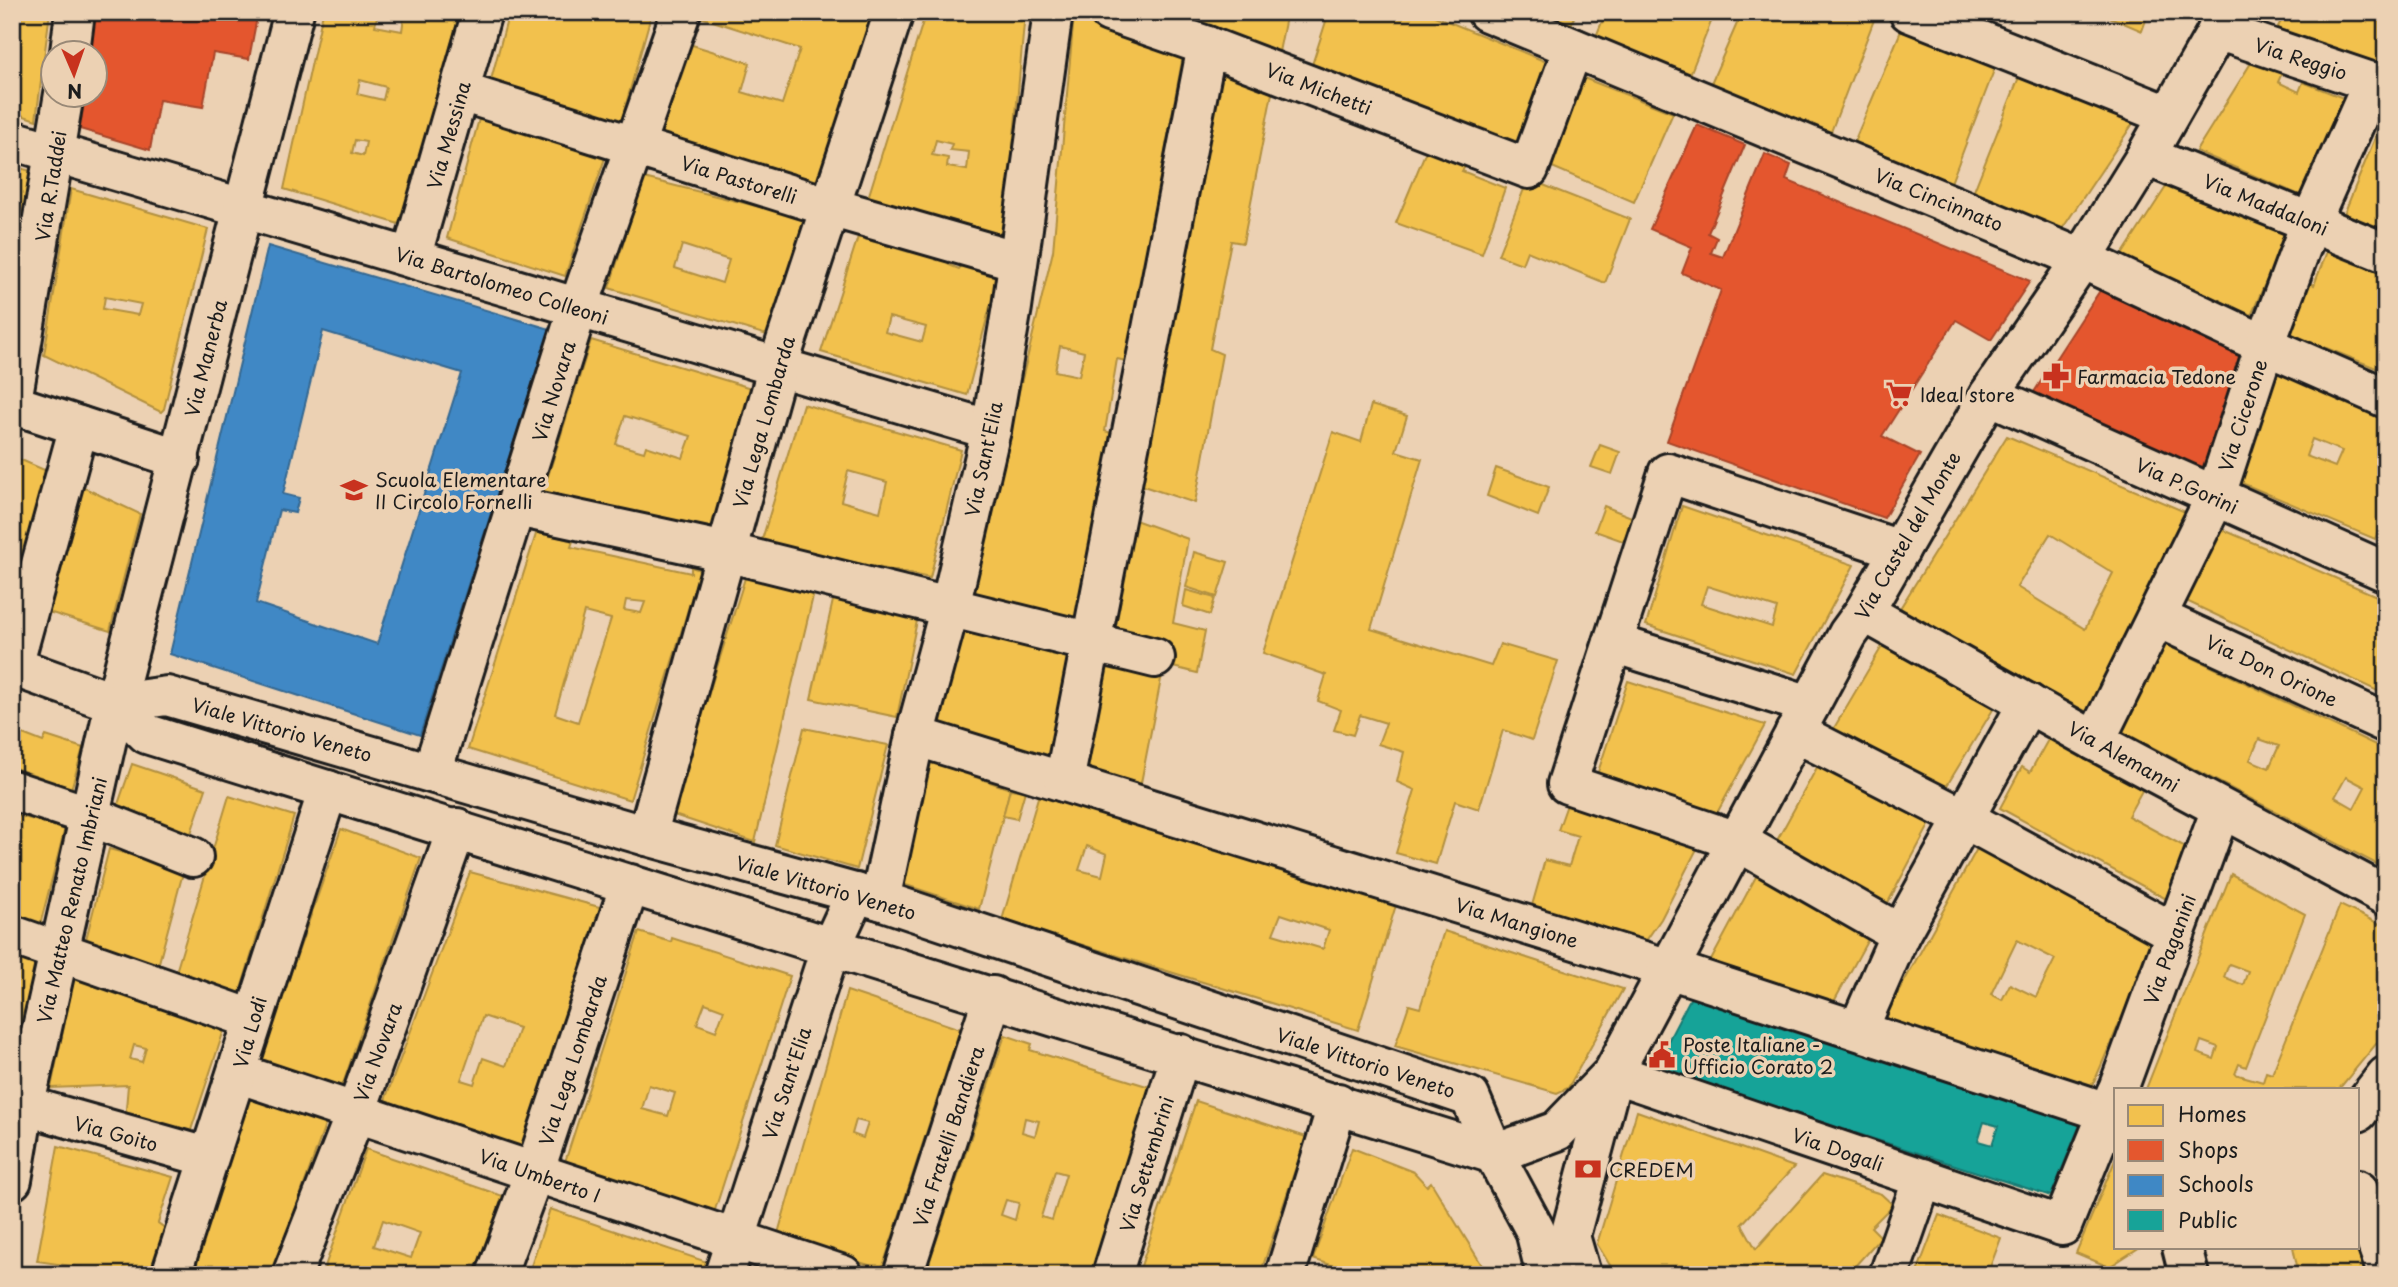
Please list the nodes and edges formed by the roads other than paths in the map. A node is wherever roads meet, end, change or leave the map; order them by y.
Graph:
1 (75, 12) edge
2 (294, 12) edge
3 (482, 12) edge
4 (681, 12) edge
5 (894, 12) edge
6 (1052, 12) edge
7 (1109, 12) edge
8 (1487, 12) edge
9 (1909, 12) edge
10 (2222, 21) edge
11 (72, 38) edge
12 (1207, 46) junction
13 (1573, 48) junction
14 (2379, 84) edge
15 (461, 92) junction
16 (62, 108) edge
17 (2168, 115) junction
18 (12, 140) edge
19 (637, 147) junction
20 (56, 153) junction
21 (2146, 156) junction
22 (830, 207) junction
23 (243, 208) junction
24 (2311, 221) junction
25 (2386, 253) edge
26 (411, 258) junction
27 (2082, 259) junction
28 (1018, 261) junction
29 (578, 308) junction
30 (2265, 345) junction
31 (778, 366) junction
32 (1989, 395) junction
33 (2386, 398) edge
34 (12, 402) edge
35 (79, 426) junction
36 (991, 430) junction
37 (180, 459) junction
38 (2215, 498) junction
39 (517, 507) junction
40 (1900, 550) junction
41 (726, 552) junction
42 (2386, 572) edge
43 (950, 607) junction
44 (1864, 612) junction
45 (2158, 618) junction
46 (1093, 643) junction
47 (1613, 643) junction
48 (1154, 658) dead end
49 (13, 667) edge
50 (115, 703) junction
51 (2028, 703) junction
52 (1802, 719) junction
53 (2386, 723) edge
54 (915, 736) junction
55 (2095, 741) junction
56 (432, 772) junction
57 (1064, 782) junction
58 (12, 790) edge
59 (328, 790) junction
60 (2221, 809) junction
61 (90, 816) junction
62 (1965, 819) junction
63 (457, 828) junction
64 (647, 836) junction
65 (1737, 841) junction
66 (193, 857) dead end
67 (630, 884) junction
68 (2386, 896) edge
69 (868, 897) junction
70 (2175, 933) junction
71 (1900, 934) junction
72 (12, 935) edge
73 (831, 949) junction
74 (60, 952) junction
75 (1669, 969) junction
76 (993, 996) junction
77 (252, 1019) junction
78 (1858, 1030) junction
79 (1181, 1054) junction
80 (237, 1073) junction
81 (1613, 1073) junction
82 (2386, 1076) edge
83 (2120, 1088) edge
84 (1338, 1103) junction
85 (2114, 1103) edge
86 (18, 1105) edge
87 (2114, 1105) edge
88 (2360, 1109) edge
89 (356, 1112) junction
90 (1494, 1154) junction
91 (207, 1157) junction
92 (534, 1173) junction
93 (1923, 1178) junction
94 (12, 1180) edge
95 (2360, 1196) edge
96 (2062, 1226) joint
97 (1552, 1233) junction
98 (2182, 1248) edge
99 (729, 1258) edge
100 (2386, 1270) edge
101 (1569, 1274) edge
102 (171, 1275) edge
103 (292, 1275) edge
104 (496, 1275) edge
105 (843, 1275) edge
106 (903, 1275) edge
107 (1112, 1275) edge
108 (1285, 1275) edge
109 (1889, 1275) edge
110 (2189, 1275) edge

1 - 11 street
2 - 23 street, Via Manerba
3 - 15 street, Via Messina
4 - 19 street, Via Novara
5 - 22 street, Via Lega Lombarda
6 - 28 street, Via Sant'Elia
7 - 12 street, Via Michetti
8 - 13 street, Via Cincinnato
9 - 17 street
10 - 14 street, Via Reggio
10 - 17 street, Via Castel del Monte
12 - 13 street, Via Michetti
12 - 46 street
13 - 27 street, Via Cincinnato
14 - 24 street, Via Cicerone
15 - 19 street, Via Pastorelli
15 - 26 street, Via Messina
16 - 20 street, Via R.Taddei
17 - 21 street, Via Castel del Monte
18 - 20 street, Via Bartolomeo Colleoni
19 - 22 street, Via Pastorelli
19 - 29 street, Via Novara
20 - 23 street, Via Bartolomeo Colleoni
20 - 34 street, Via R.Taddei
21 - 24 street, Via Maddaloni
21 - 27 street, Via Castel del Monte
22 - 28 street, Via Pastorelli
22 - 31 street, Via Lega Lombarda
23 - 26 street, Via Bartolomeo Colleoni
23 - 37 street, Via Manerba
24 - 25 street, Via Maddaloni
24 - 30 street, Via Cicerone
26 - 29 street, Via Bartolomeo Colleoni
27 - 30 street, Via Cincinnato
27 - 32 street, Via Castel del Monte
28 - 36 street, Via Sant'Elia
29 - 31 street, Via Bartolomeo Colleoni
29 - 39 street, Via Novara
30 - 33 street, Via Cincinnato
30 - 38 street, Via Cicerone
31 - 36 street, Via Bartolomeo Colleoni
31 - 41 street, Via Lega Lombarda
32 - 38 street, Via P.Gorini
32 - 40 street, Via Castel del Monte
34 - 35 street
35 - 37 street
35 - 49 street
36 - 43 street, Via Sant'Elia
37 - 50 street, Via Manerba
38 - 42 street, Via P.Gorini
38 - 45 street, Via Cicerone
39 - 41 street
39 - 56 street, Via Novara
40 - 44 street, Via Castel del Monte
40 - 47 street
41 - 43 street
41 - 64 street, Via Lega Lombarda
43 - 46 street
43 - 54 street, Via Sant'Elia
44 - 51 street, Via Alemanni
44 - 52 street, Via Castel del Monte
45 - 53 street, Via Don Orione
45 - 55 street, Via Cicerone
46 - 48 street
46 - 57 street
47 - 52 street
47 - 65 street
49 - 50 street, Viale Vittorio Veneto
50 - 56 street, Viale Vittorio Veneto
50 - 59 street, Viale Vittorio Veneto
50 - 61 street, Via Matteo Renato Imbriani
51 - 55 street, Via Alemanni
51 - 62 street
52 - 62 street
52 - 65 street, Via Castel del Monte
54 - 57 street, Via Mangione
54 - 69 street, Via Sant'Elia
55 - 60 street, Via Alemanni
56 - 64 street, Viale Vittorio Veneto
57 - 75 street, Via Mangione
58 - 61 street
59 - 63 street, Viale Vittorio Veneto
59 - 77 street, Via Lodi
60 - 68 street, Via Alemanni
60 - 70 street, Via Paganini
61 - 66 street
61 - 74 street, Via Matteo Renato Imbriani
62 - 70 street
62 - 71 street
63 - 67 street, Viale Vittorio Veneto
63 - 89 street, Via Novara
64 - 69 street, Viale Vittorio Veneto
65 - 71 street
65 - 75 street, Via Castel del Monte
67 - 73 street, Viale Vittorio Veneto
67 - 92 street, Via Lega Lombarda
69 - 73 street, Via Sant'Elia
69 - 90 street, Viale Vittorio Veneto
70 - 83 street, Via Paganini
71 - 78 street
72 - 74 street
73 - 76 street, Viale Vittorio Veneto
73 - 99 street, Via Sant'Elia
74 - 77 street
74 - 86 street, Via Matteo Renato Imbriani
75 - 78 street, Via Mangione
75 - 81 street, Via Castel del Monte
76 - 79 street, Viale Vittorio Veneto
76 - 106 street, Via Fratelli Bandiera
77 - 80 street, Via Lodi
78 - 85 street, Via Mangione
79 - 84 street, Viale Vittorio Veneto
79 - 107 street, Via Settembrini
80 - 89 street, Via Umberto I
80 - 91 street, Via Lodi
81 - 90 street, Via Castel del Monte
81 - 93 street, Via Dogali
81 - 97 street, Via Castel del Monte
82 - 88 street
84 - 90 street, Viale Vittorio Veneto
84 - 108 street
86 - 91 street, Via Goito
86 - 94 street, Via Matteo Renato Imbriani
87 - 96 street, Via Paganini
89 - 92 street, Via Umberto I
89 - 103 street, Via Novara
90 - 97 street, Viale Vittorio Veneto
91 - 102 street, Via Lodi
92 - 99 street, Via Umberto I
92 - 104 street, Via Lega Lombarda
93 - 96 street, Via Dogali
93 - 109 street
95 - 100 street
97 - 101 street
98 - 110 street
99 - 105 street, Via Umberto I

